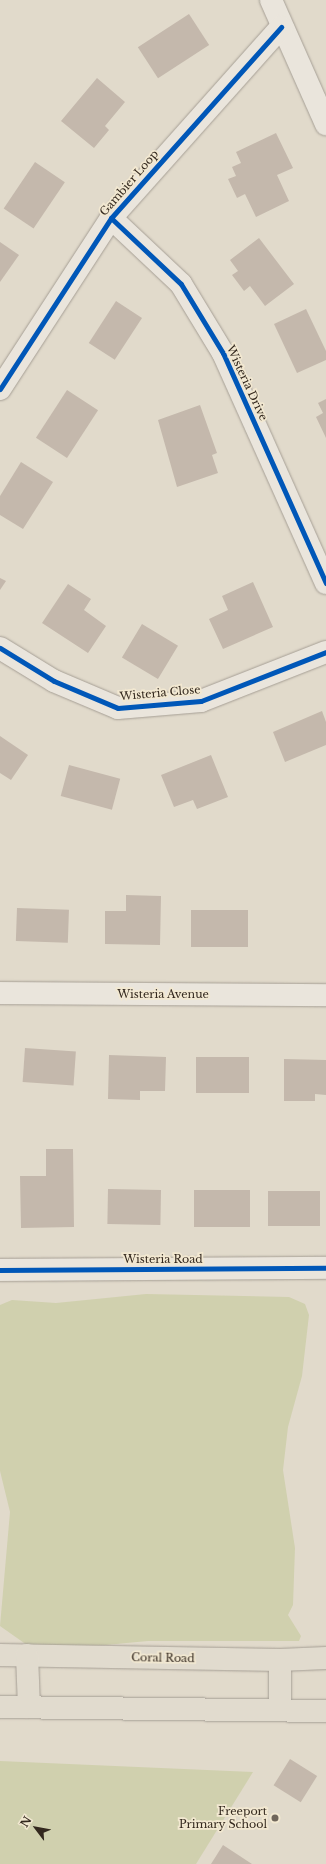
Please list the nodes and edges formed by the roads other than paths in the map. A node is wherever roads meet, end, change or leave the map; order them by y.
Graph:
1 (271, 0) edge
2 (281, 27) junction
3 (326, 124) edge
4 (111, 218) junction
5 (0, 389) edge
6 (326, 583) edge
7 (0, 648) edge
8 (326, 652) edge
9 (0, 993) edge
10 (326, 995) edge
11 (326, 1268) edge
12 (0, 1270) edge
13 (27, 1654) junction
14 (0, 1655) edge
15 (326, 1658) edge
16 (280, 1660) junction
17 (0, 1707) edge
18 (28, 1707) junction
19 (280, 1710) junction
20 (326, 1711) edge

1 - 2 street
2 - 3 street
2 - 4 street, Gambier Loop
4 - 5 street, Gambier Loop
4 - 6 street, Wisteria Drive
7 - 8 street, Wisteria Close
9 - 10 street, Wisteria Avenue
11 - 12 street, Wisteria Road
13 - 14 main road, Coral Road
13 - 16 main road, Coral Road
13 - 18 main road
15 - 16 main road, Coral Road
16 - 19 main road
17 - 18 main road
18 - 19 main road
19 - 20 main road

